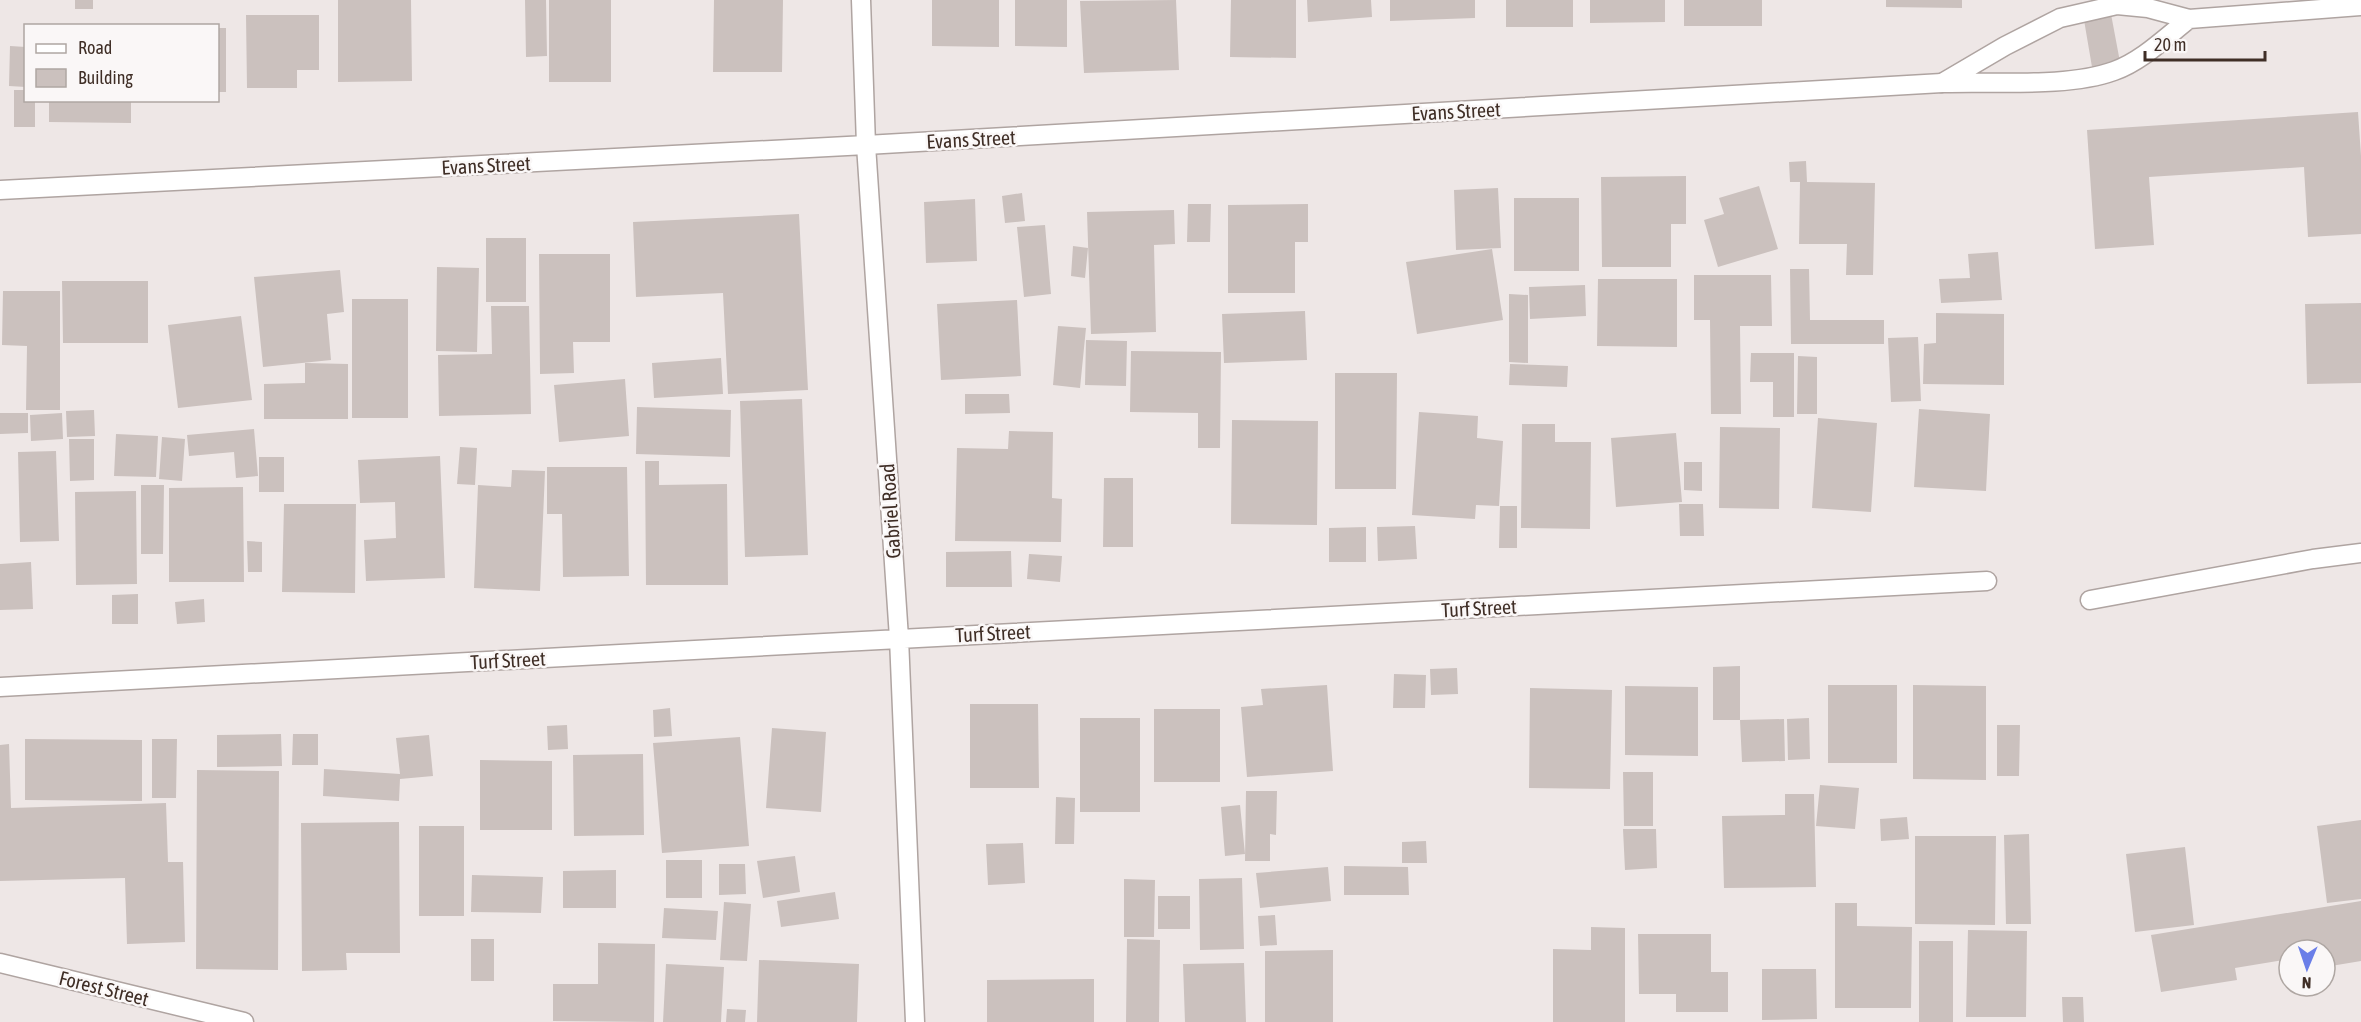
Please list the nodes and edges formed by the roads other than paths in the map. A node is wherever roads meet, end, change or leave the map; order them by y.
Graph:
1 (861, 0) edge
2 (2361, 6) edge
3 (2189, 18) junction
4 (1942, 83) junction
5 (866, 145) junction
6 (0, 190) edge
7 (2361, 553) edge
8 (1987, 581) dead end
9 (2090, 600) dead end
10 (899, 638) junction
11 (0, 687) edge
12 (0, 963) edge
13 (244, 1022) edge
14 (915, 1022) edge

1 - 5 street, Gabriel Road
2 - 3 street
3 - 4 street, Evans Street
3 - 4 street
4 - 5 street, Evans Street
5 - 6 street, Evans Street
5 - 10 street, Gabriel Road
7 - 9 street
8 - 10 street, Turf Street
10 - 11 street, Turf Street
10 - 14 street, Gabriel Road
12 - 13 street, Forest Street

